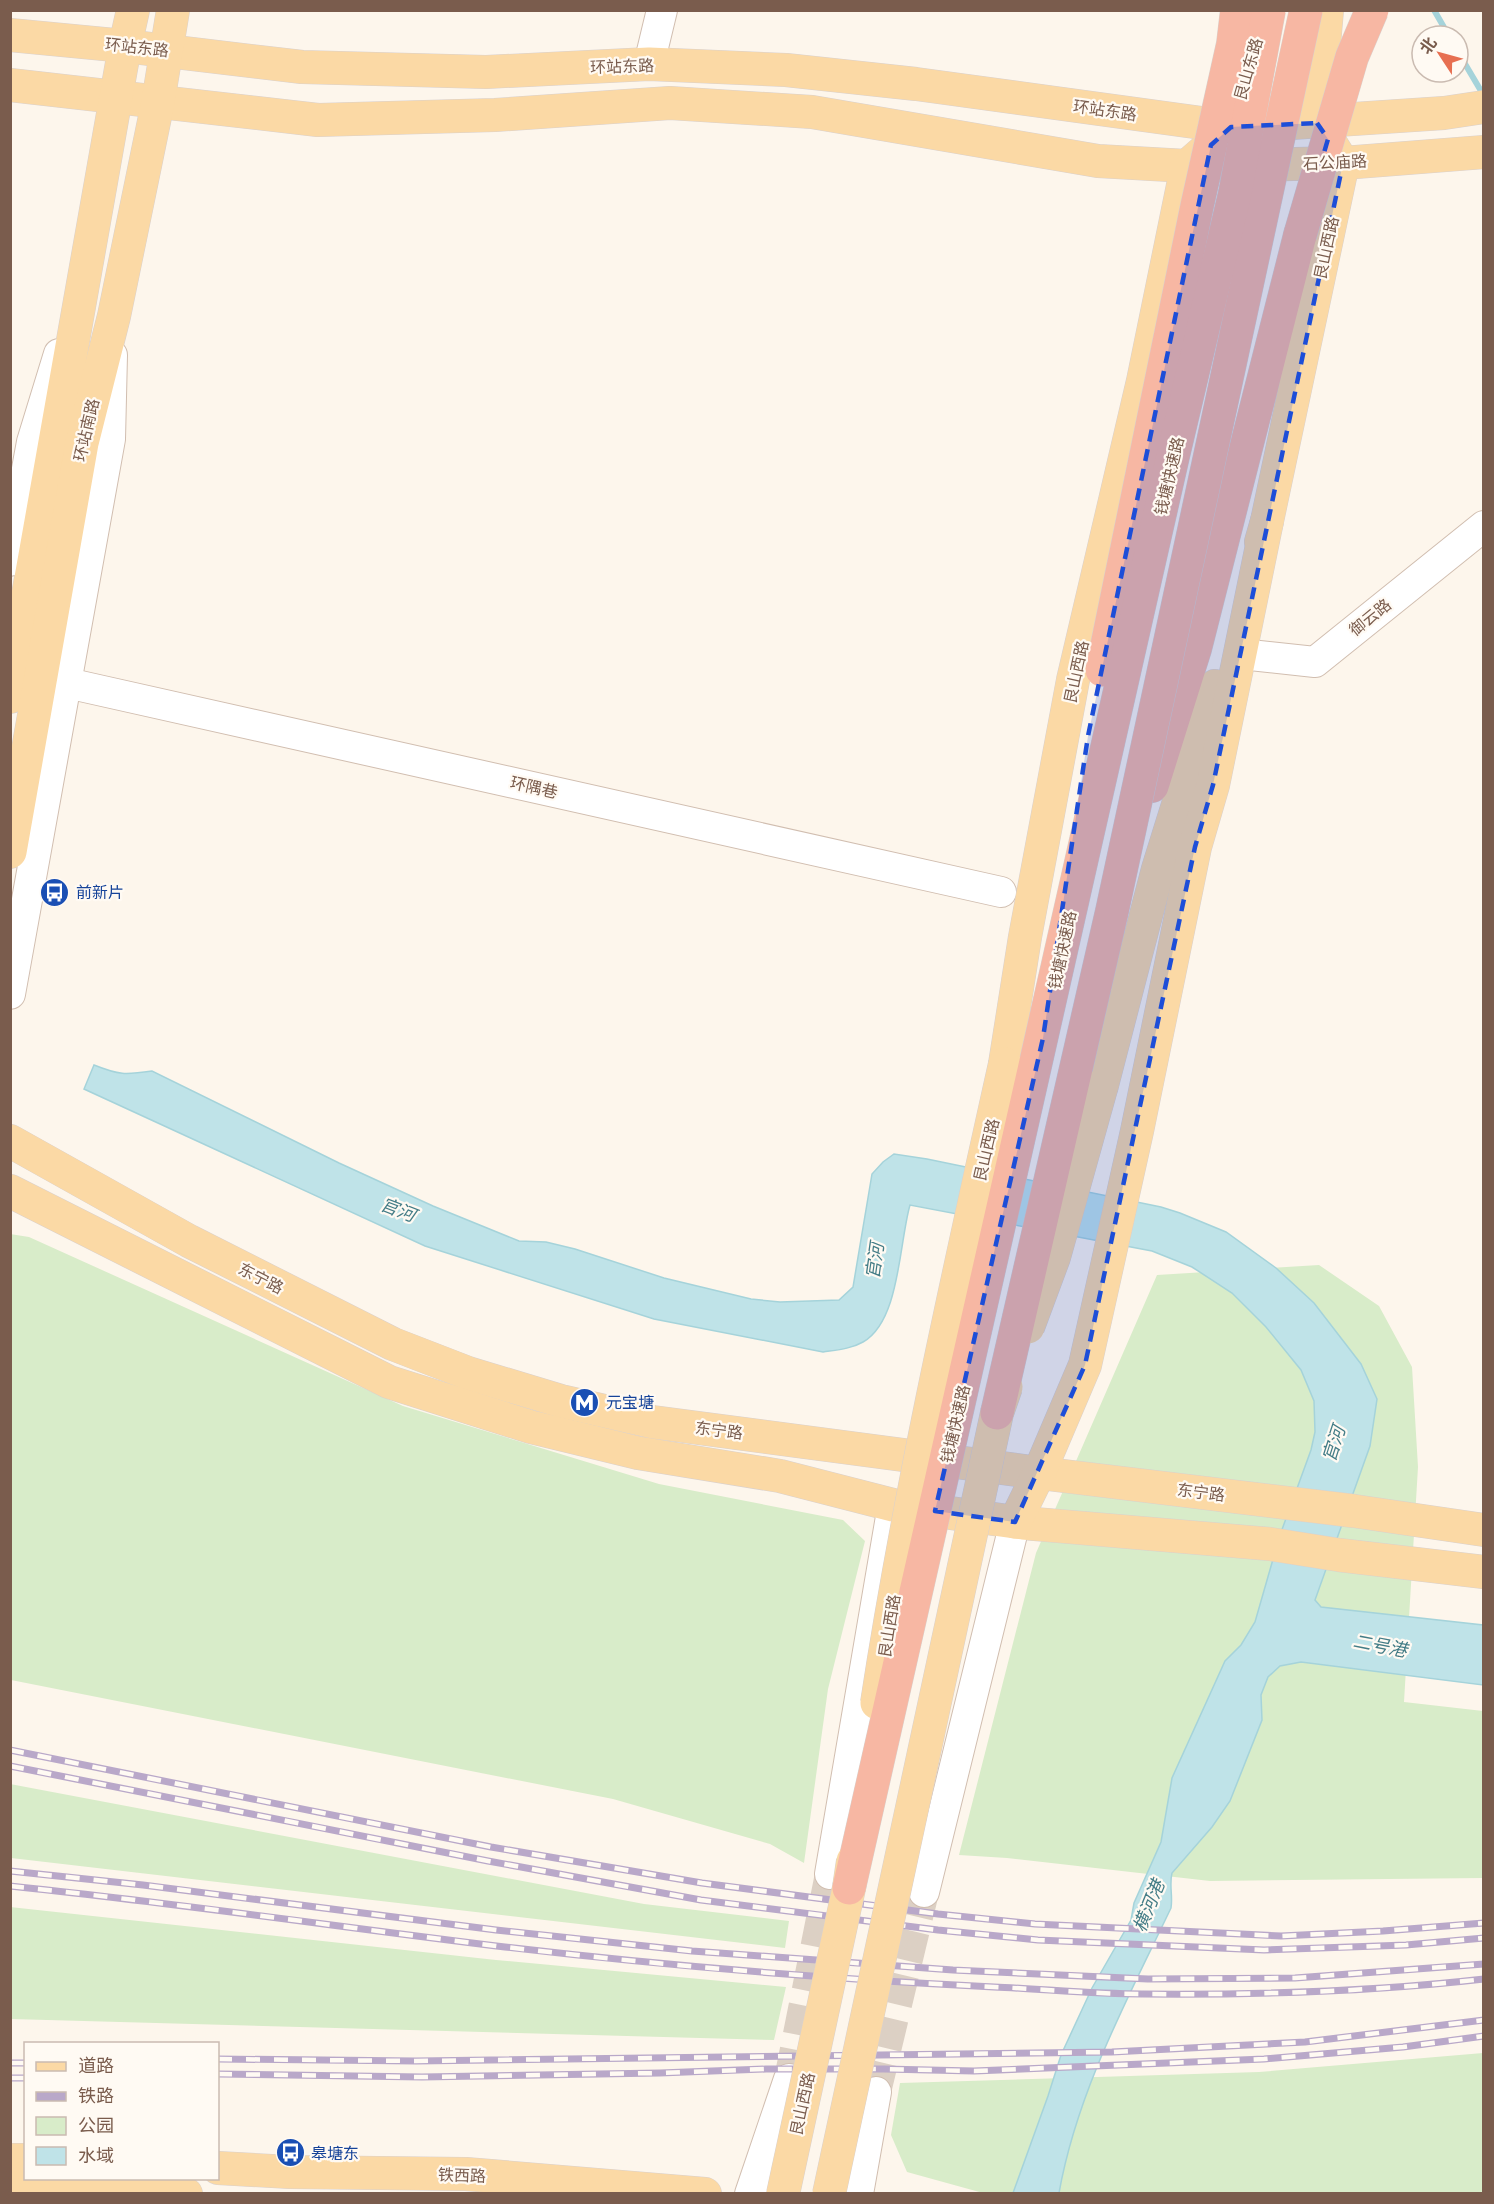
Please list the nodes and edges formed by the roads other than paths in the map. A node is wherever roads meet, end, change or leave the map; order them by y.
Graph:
1 (133, 10) edge
2 (173, 10) edge
3 (662, 10) edge
4 (1238, 10) edge
5 (1267, 10) edge
6 (1306, 10) edge
7 (1327, 10) edge
8 (1360, 10) edge
9 (1372, 10) edge
10 (10, 35) edge
11 (125, 46) junction
12 (166, 51) junction
13 (1352, 57) junction
14 (649, 64) junction
15 (10, 85) edge
16 (118, 96) junction
17 (158, 102) junction
18 (1484, 107) edge
19 (1317, 123) junction
20 (1231, 128) junction
21 (1475, 153) edge
22 (1343, 163) junction
23 (1187, 166) junction
24 (87, 262) junction
25 (114, 316) junction
26 (1268, 521) junction
27 (1484, 526) edge
28 (10, 561) edge
29 (1241, 654) junction
30 (67, 683) junction
31 (10, 697) edge
32 (10, 852) edge
33 (1001, 892) dead end
34 (1112, 911) junction
35 (10, 994) edge
36 (1043, 1038) junction
37 (10, 1141) edge
38 (10, 1191) edge
39 (997, 1413) junction
40 (904, 1455) junction
41 (1039, 1473) junction
42 (893, 1505) junction
43 (1015, 1522) junction
44 (1484, 1530) edge
45 (1484, 1572) edge
46 (839, 1881) junction
47 (924, 1892) tunnel mouth
48 (789, 2079) tunnel mouth
49 (876, 2092) tunnel mouth
50 (219, 2168) edge
51 (10, 2192) edge
52 (186, 2193) edge
53 (705, 2193) edge
54 (750, 2193) edge
55 (783, 2193) edge
56 (830, 2193) edge
57 (858, 2193) edge

1 - 11 main road, 环站南路
2 - 12 main road, 环站南路
3 - 14 street
4 - 36 highway, bridge
5 - 20 main road, 艮山东路
5 - 36 highway, 钱塘快速路, bridge
6 - 34 highway, bridge
7 - 19 main road
8 - 13 highway, bridge
9 - 13 highway, bridge
10 - 11 main road, 环站东路
11 - 12 main road, 环站东路
11 - 16 main road, 环站南路
12 - 14 main road, 环站东路
12 - 17 main road, 环站南路
13 - 34 highway, bridge
14 - 20 main road, 环站东路
15 - 16 main road
16 - 17 main road
16 - 24 main road, 环站南路
17 - 23 main road
17 - 25 main road, 环站南路
18 - 19 main road
19 - 20 main road
19 - 22 main road
20 - 23 main road
21 - 22 main road, 石公庙路
22 - 23 main road, 石公庙路
22 - 26 main road, 艮山西路
23 - 46 main road, 艮山西路, bridge
24 - 28 street
24 - 31 main road, 环站南路
25 - 30 street
25 - 32 main road, 环站南路
26 - 29 main road, 艮山西路
26 - 39 main road, 艮山西路, bridge
27 - 29 street, 御云路
29 - 41 main road, 艮山西路
30 - 33 street, 环隅巷
30 - 35 street
34 - 39 highway, bridge
36 - 46 highway, 钱塘快速路, bridge
37 - 40 main road, 东宁路
38 - 42 main road, 东宁路
39 - 56 main road, 艮山西路, bridge
40 - 41 main road, 东宁路
40 - 42 main road
41 - 43 main road, 艮山西路
41 - 44 main road, 东宁路
42 - 43 main road, 东宁路
42 - 46 street, 艮山西路
43 - 45 main road, 东宁路
43 - 47 street, 艮山西路
46 - 55 main road, 艮山西路, bridge
48 - 54 street, 艮山西路
49 - 57 street
50 - 53 main road, 铁西路
51 - 52 main road

